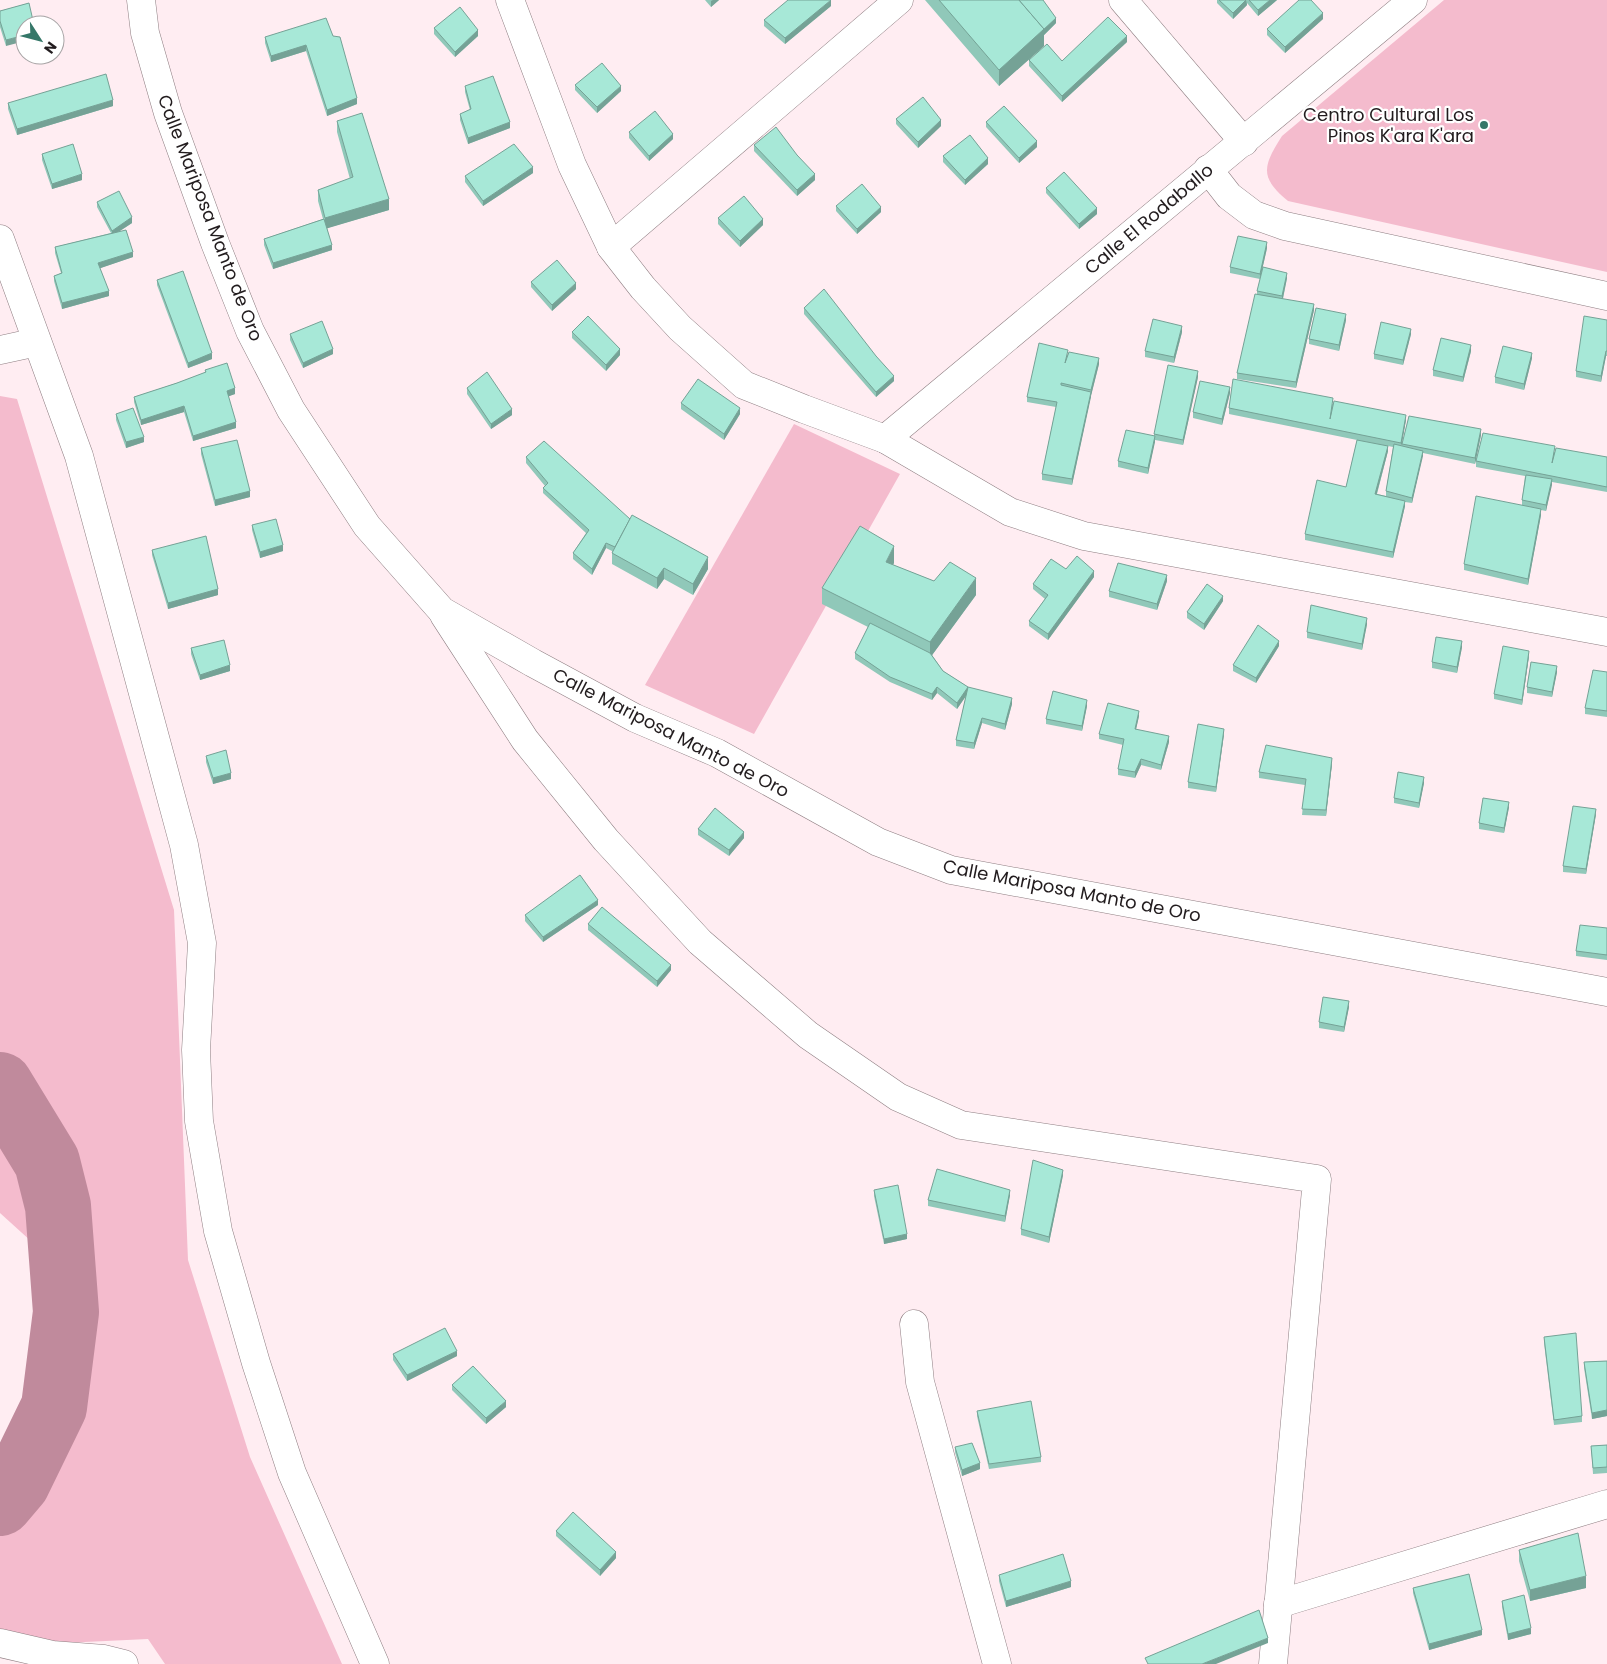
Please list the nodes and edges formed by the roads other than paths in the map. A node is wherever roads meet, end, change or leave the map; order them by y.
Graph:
1 (140, 0) edge
2 (510, 0) edge
3 (900, 0) edge
4 (1123, 0) edge
5 (1413, 0) edge
6 (1244, 142) junction
7 (1208, 169) junction
8 (0, 240) edge
9 (611, 247) junction
10 (1607, 296) edge
11 (37, 342) junction
12 (0, 350) edge
13 (885, 439) junction
14 (442, 612) junction
15 (1607, 632) edge
16 (1607, 992) edge
17 (914, 1324) dead end
18 (1607, 1504) edge
19 (1278, 1604) junction
20 (0, 1643) edge
21 (124, 1664) edge
22 (375, 1664) edge
23 (997, 1664) edge
24 (1273, 1664) edge

1 - 14 street, Calle Mariposa Manto de Oro
2 - 9 street
3 - 9 street
4 - 6 street
5 - 6 street, Calle El Rodaballo
6 - 7 street, Calle El Rodaballo
7 - 10 street
7 - 13 street, Calle El Rodaballo
8 - 11 street
9 - 13 street
11 - 12 street
11 - 22 street
13 - 15 street
14 - 16 street, Calle Mariposa Manto de Oro
14 - 19 street
17 - 23 street
18 - 19 street
19 - 24 street
20 - 21 street

